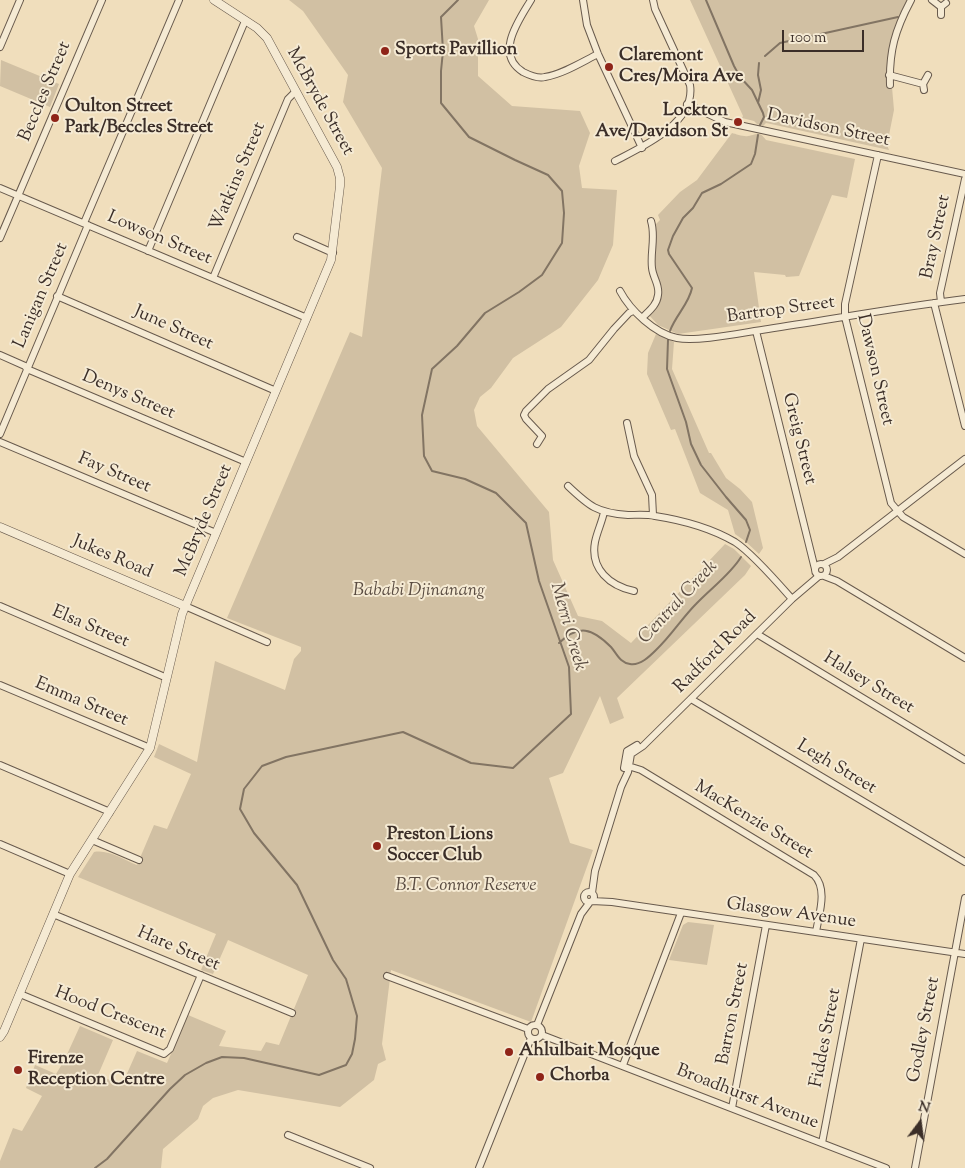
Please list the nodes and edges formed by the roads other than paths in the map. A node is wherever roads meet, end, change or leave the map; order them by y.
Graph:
1 (20, 0) edge
2 (102, 0) edge
3 (178, 0) edge
4 (214, 0) edge
5 (531, 0) edge
6 (583, 0) edge
7 (653, 0) edge
8 (912, 0) edge
9 (932, 0) edge
10 (940, 15) dead end
11 (245, 21) junction
12 (0, 47) edge
13 (598, 54) junction
14 (889, 75) junction
15 (928, 75) dead end
16 (890, 85) dead end
17 (296, 91) junction
18 (687, 104) junction
19 (642, 148) junction
20 (878, 155) junction
21 (615, 161) dead end
22 (965, 174) edge
23 (965, 179) edge
24 (0, 188) edge
25 (18, 196) junction
26 (651, 220) dead end
27 (86, 224) junction
28 (0, 238) edge
29 (297, 238) dead end
30 (148, 250) junction
31 (333, 253) junction
32 (213, 278) junction
33 (620, 292) dead end
34 (57, 296) junction
35 (965, 299) edge
36 (938, 303) junction
37 (633, 311) junction
38 (845, 317) junction
39 (306, 318) junction
40 (643, 318) junction
41 (756, 331) junction
42 (0, 355) edge
43 (28, 369) junction
44 (276, 391) junction
45 (626, 423) dead end
46 (965, 426) edge
47 (0, 434) edge
48 (0, 442) edge
49 (537, 444) dead end
50 (965, 459) edge
51 (246, 462) junction
52 (568, 486) dead end
53 (898, 511) junction
54 (604, 512) junction
55 (653, 516) junction
56 (0, 527) edge
57 (216, 533) junction
58 (965, 554) edge
59 (821, 570) junction
60 (634, 591) dead end
61 (792, 599) junction
62 (0, 606) edge
63 (185, 606) junction
64 (757, 634) junction
65 (267, 642) dead end
66 (965, 658) edge
67 (167, 678) junction
68 (0, 685) edge
69 (691, 699) junction
70 (150, 748) junction
71 (965, 760) edge
72 (0, 765) edge
73 (627, 766) junction
74 (110, 812) junction
75 (92, 840) junction
76 (0, 844) edge
77 (139, 860) dead end
78 (965, 862) edge
79 (70, 874) junction
80 (594, 875) junction
81 (584, 896) junction
82 (592, 898) junction
83 (965, 898) edge
84 (681, 913) junction
85 (53, 914) junction
86 (581, 914) junction
87 (766, 925) junction
88 (816, 932) junction
89 (861, 939) junction
90 (955, 952) junction
91 (965, 954) edge
92 (201, 975) junction
93 (387, 976) dead end
94 (20, 994) junction
95 (292, 1013) dead end
96 (538, 1025) junction
97 (528, 1029) junction
98 (542, 1035) junction
99 (0, 1037) edge
100 (531, 1038) junction
101 (623, 1065) junction
102 (732, 1108) junction
103 (288, 1135) dead end
104 (822, 1143) junction
105 (370, 1168) edge
106 (479, 1168) edge
107 (886, 1168) edge
108 (915, 1168) edge

1 - 12 street
2 - 25 street, Beccles Street
3 - 27 street, Lanigan Street
4 - 11 street, McBryde Street
5 - 13 street
6 - 13 street
7 - 18 street
8 - 14 street
9 - 10 street
11 - 17 street, McBryde Street
11 - 30 street
13 - 19 street
14 - 15 street
14 - 16 street
17 - 31 street, McBryde Street
17 - 32 street, Watkins Street
18 - 19 street
18 - 20 street, Davidson Street
19 - 21 street
20 - 22 street, Davidson Street
20 - 38 street, Dawson Street
23 - 36 street, Bray Street
24 - 25 street, Lowson Street
25 - 27 street, Lowson Street
25 - 28 street, Beccles Street
26 - 40 street
27 - 30 street, Lowson Street
27 - 34 street, Lanigan Street
29 - 31 street
30 - 32 street, Lowson Street
31 - 39 street, McBryde Street
32 - 39 street, Lowson Street
33 - 37 street, Bartrop Street
34 - 43 street, Lanigan Street
34 - 44 street, June Street
35 - 36 street, Bartrop Street
36 - 38 street, Bartrop Street
36 - 46 street, Bray Street
37 - 40 street, Bartrop Street
37 - 49 street
38 - 41 street, Bartrop Street
38 - 53 street, Dawson Street
39 - 44 street, McBryde Street
40 - 41 street, Bartrop Street
41 - 59 street, Greig Street
42 - 43 street, Denys Street
43 - 47 street, Lanigan Street
43 - 51 street, Denys Street
44 - 51 street, McBryde Street
45 - 55 street
48 - 57 street, Fay Street
50 - 53 street, Radford Road
51 - 57 street, McBryde Street
52 - 54 street
53 - 58 street, Dawson Street
53 - 59 street, Radford Road
54 - 55 street
54 - 60 street
55 - 61 street
56 - 63 street, Jukes Road
57 - 63 street, McBryde Street
59 - 61 street, Radford Road
59 - 66 street
61 - 64 street, Radford Road
62 - 67 street, Elsa Street
63 - 65 street, Jukes Road
63 - 67 street, McBryde Street
64 - 69 street, Radford Road
64 - 71 street, Halsey Street
67 - 70 street, McBryde Street
68 - 70 street, Emma Street
69 - 73 street, Radford Road
69 - 78 street, Legh Street
70 - 74 street, McBryde Street
72 - 74 street
73 - 80 street, Radford Road
73 - 88 street, MacKenzie Street
74 - 75 street, McBryde Street
75 - 77 street
75 - 79 street, McBryde Street
76 - 79 street
79 - 85 street, McBryde Street
80 - 81 street, Radford Road
80 - 82 street, Radford Road
81 - 82 street
81 - 86 street, Radford Road
82 - 84 street, Glasgow Avenue
82 - 86 street, Radford Road
83 - 90 street, Godley Street
84 - 87 street, Glasgow Avenue
84 - 101 street
85 - 92 street, Hare Street
85 - 94 street, McBryde Street
86 - 96 street, Radford Road
87 - 88 street, Glasgow Avenue
87 - 102 street, Barron Street
88 - 89 street, Glasgow Avenue
89 - 90 street, Glasgow Avenue
89 - 104 street, Fiddes Street
90 - 91 street, Glasgow Avenue
90 - 108 street, Godley Street
92 - 94 street, Hood Crescent
92 - 95 street, Hare Street
93 - 97 street
94 - 99 street, McBryde Street
96 - 97 street
96 - 98 street
97 - 100 street
98 - 100 street
98 - 101 street, Broadhurst Avenue
100 - 106 street
101 - 102 street, Broadhurst Avenue
102 - 104 street, Broadhurst Avenue
103 - 105 street
104 - 107 street, Broadhurst Avenue

